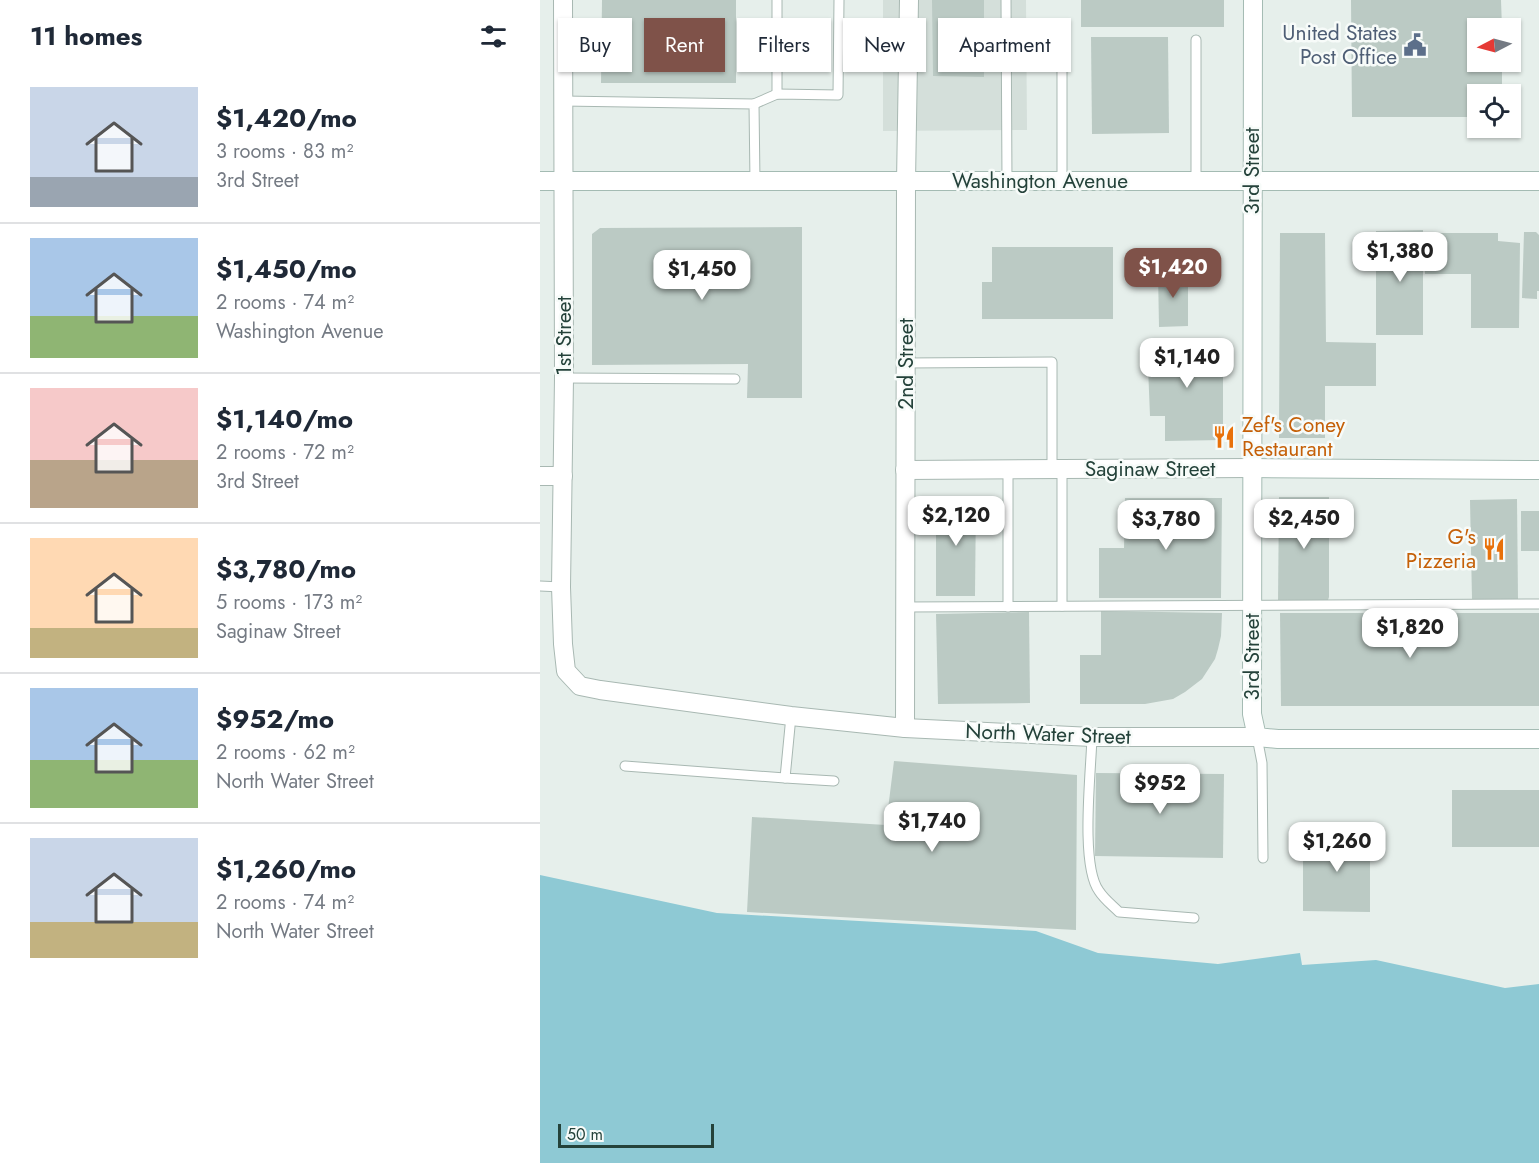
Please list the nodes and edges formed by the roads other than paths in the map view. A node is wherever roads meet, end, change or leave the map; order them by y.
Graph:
1 (563, 0) edge
2 (777, 0) edge
3 (838, 0) edge
4 (909, 0) edge
5 (1006, 0) edge
6 (1253, 0) edge
7 (1196, 40) dead end
8 (1062, 72) edge
9 (777, 94) junction
10 (563, 101) junction
11 (754, 104) junction
12 (1196, 180) junction
13 (1252, 180) junction
14 (540, 181) edge
15 (1062, 181) junction
16 (1539, 181) edge
17 (562, 182) junction
18 (755, 182) junction
19 (906, 182) junction
20 (1008, 182) junction
21 (906, 363) junction
22 (564, 378) junction
23 (735, 380) dead end
24 (1252, 468) junction
25 (1008, 469) junction
26 (1057, 469) junction
27 (905, 470) junction
28 (1539, 470) edge
29 (540, 476) edge
30 (563, 476) junction
31 (540, 586) edge
32 (561, 587) junction
33 (1539, 604) edge
34 (1252, 605) junction
35 (1062, 606) junction
36 (1008, 607) junction
37 (905, 608) junction
38 (566, 671) joint
39 (791, 716) junction
40 (905, 728) junction
41 (1092, 737) junction
42 (1257, 737) junction
43 (1539, 739) edge
44 (625, 766) dead end
45 (784, 778) junction
46 (834, 781) dead end
47 (1263, 858) dead end
48 (1194, 918) dead end

1 - 10 street, 1st Street
2 - 9 lane
3 - 9 lane
4 - 19 street, 2nd Street
5 - 20 lane
6 - 13 street, 3rd Street
7 - 12 lane
8 - 15 lane
9 - 11 lane
10 - 11 lane
10 - 17 street, 1st Street
11 - 18 lane
12 - 13 street, Washington Avenue
12 - 15 street, Washington Avenue
13 - 16 street, Washington Avenue
13 - 24 street, 3rd Street
14 - 17 street, Washington Avenue
15 - 20 street, Washington Avenue
17 - 18 street, Washington Avenue
17 - 22 street, 1st Street
18 - 19 street, Washington Avenue
19 - 20 street, Washington Avenue
19 - 21 street, 2nd Street
21 - 26 lane
21 - 27 street, 2nd Street
22 - 23 lane
22 - 30 street, 1st Street
24 - 26 street, Saginaw Street
24 - 28 street, Saginaw Street
24 - 34 street, 3rd Street
25 - 26 street, Saginaw Street
25 - 27 street, Saginaw Street
25 - 36 lane
26 - 35 lane
27 - 37 street, 2nd Street
29 - 30 street
30 - 32 street, 1st Street
31 - 32 lane
32 - 38 street, 1st Street
33 - 34 lane
34 - 35 lane
34 - 42 street, 3rd Street
35 - 36 lane
36 - 37 lane
37 - 40 street, 2nd Street
38 - 39 street, North Water Street
39 - 40 street, North Water Street
39 - 45 lane
40 - 41 street, North Water Street
41 - 42 street, North Water Street
41 - 48 lane
42 - 43 street, North Water Street
42 - 47 lane
44 - 45 lane
45 - 46 lane

